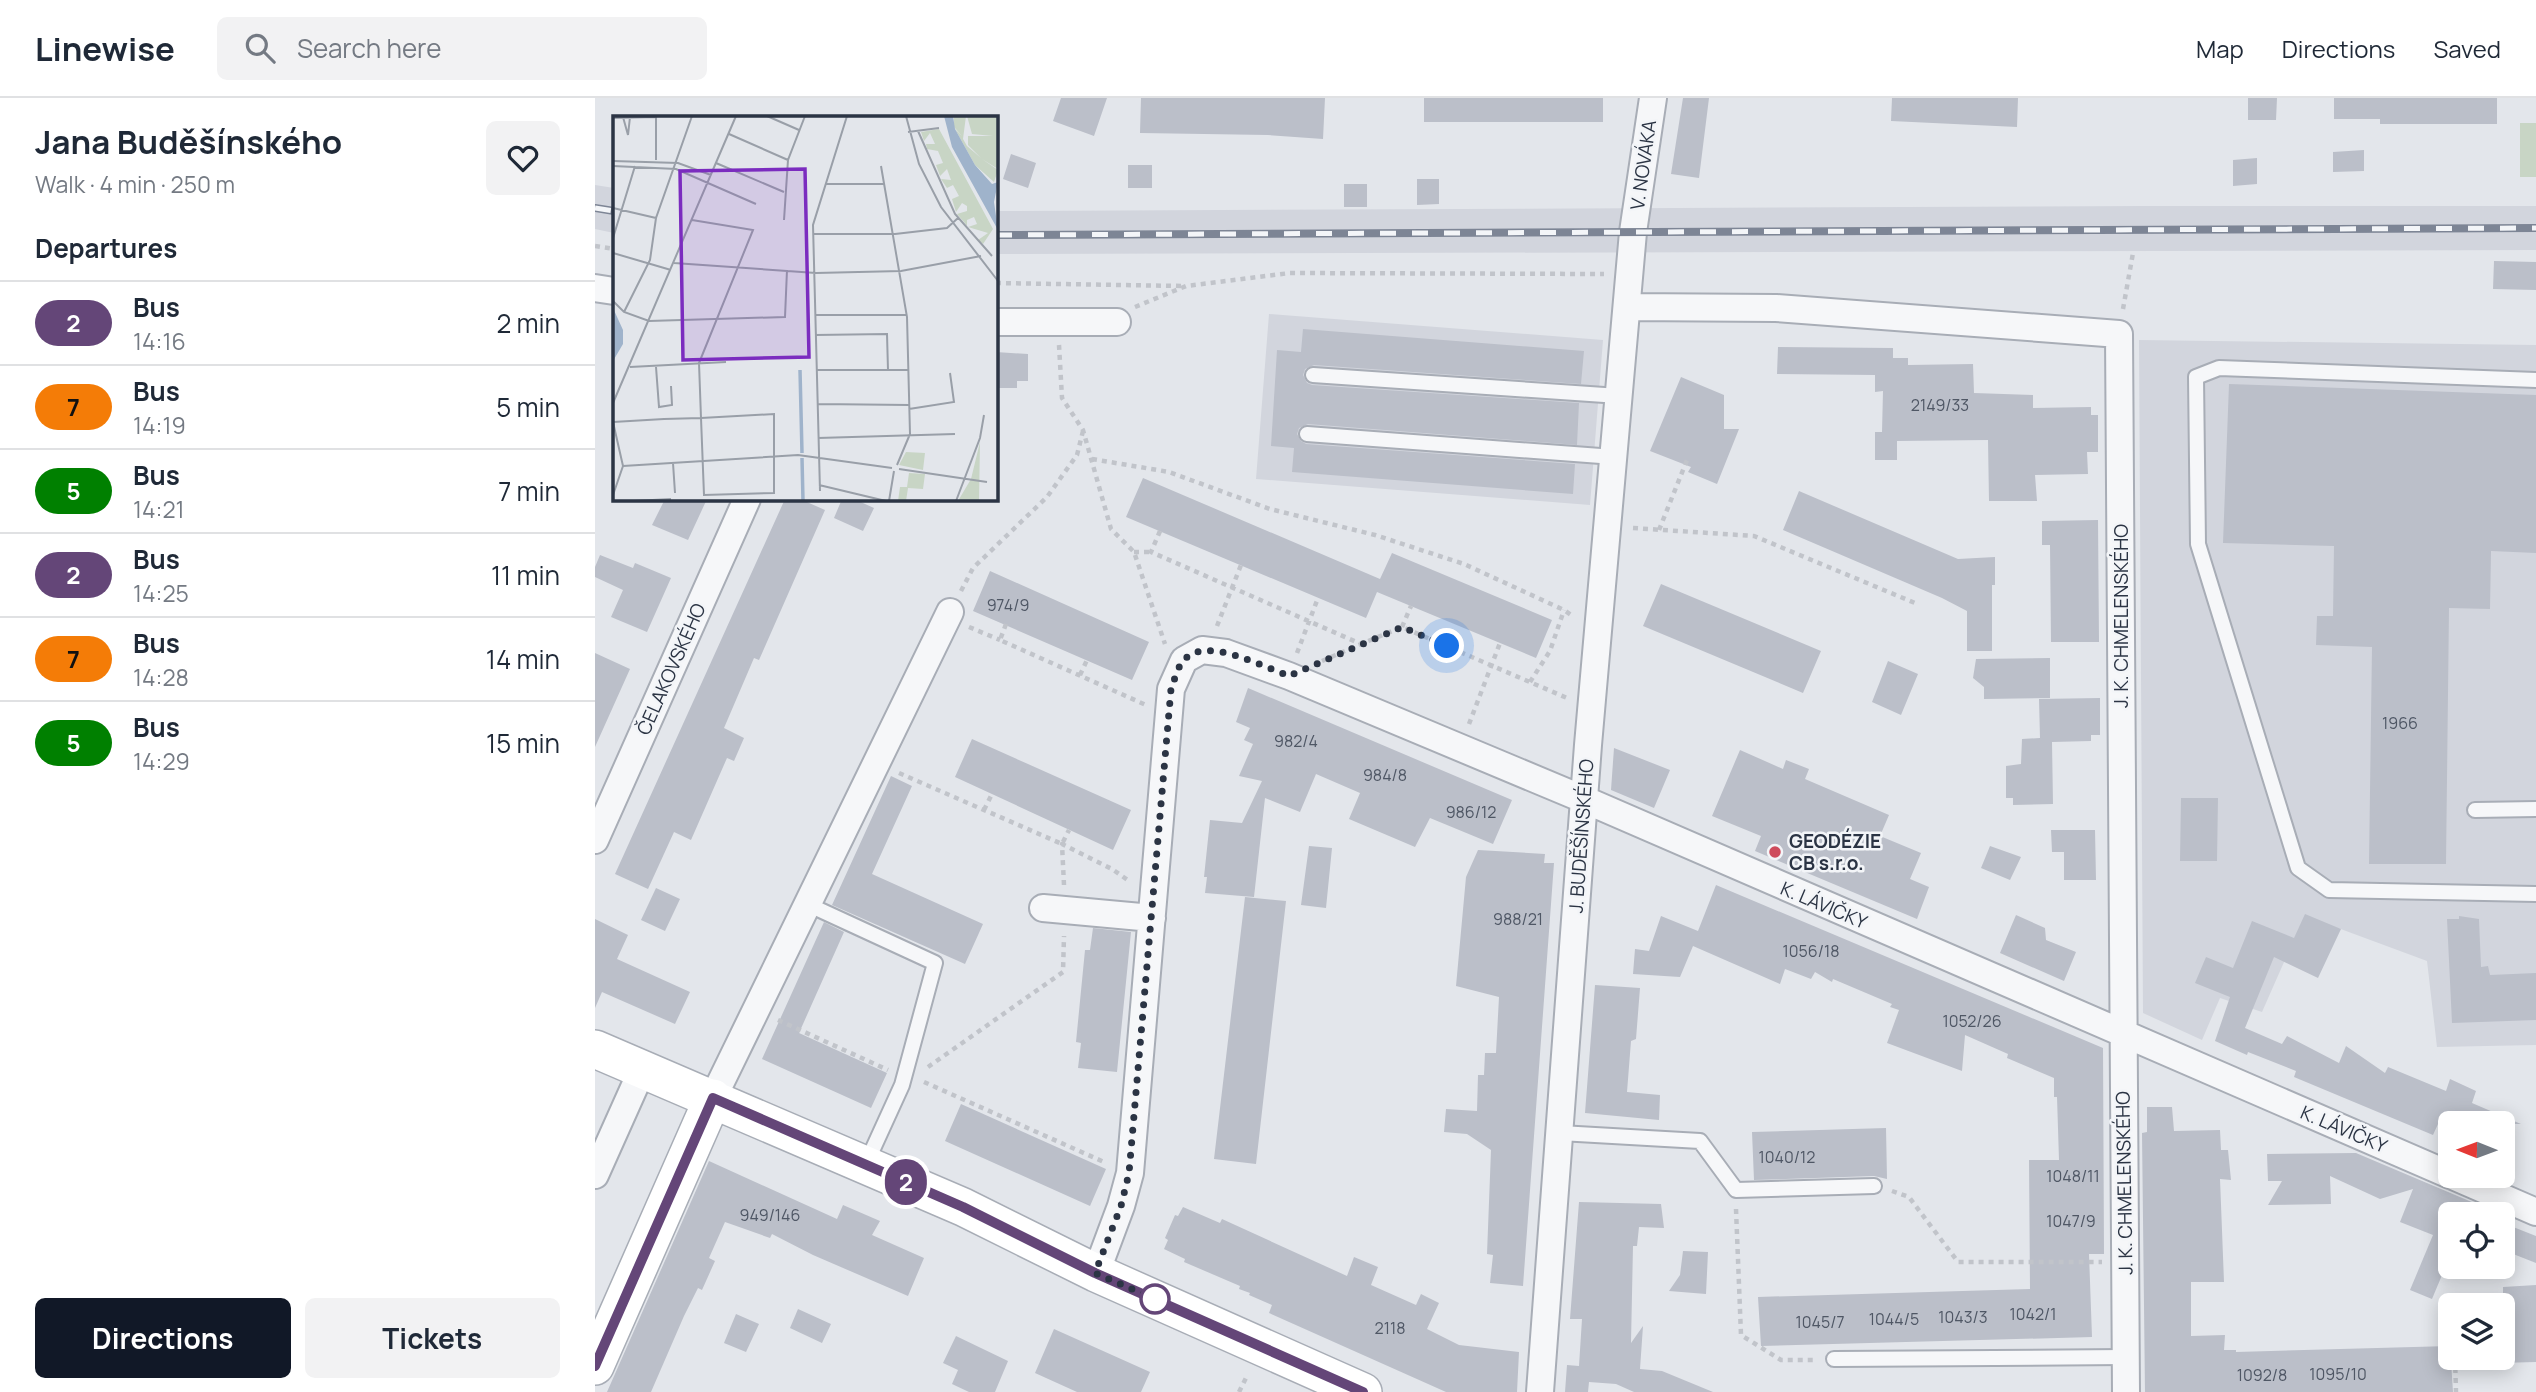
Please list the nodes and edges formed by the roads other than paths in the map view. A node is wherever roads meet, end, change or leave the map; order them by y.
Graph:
1 (1653, 98) edge
2 (1628, 287) junction
3 (595, 288) edge
4 (613, 291) edge
5 (997, 322) edge
6 (1099, 326) road end
7 (1313, 375) dead end
8 (2536, 380) edge
9 (1619, 396) junction
10 (1307, 434) dead end
11 (1614, 457) junction
12 (747, 500) edge
13 (950, 612) road end
14 (1583, 799) junction
15 (2536, 809) edge
16 (2475, 810) dead end
17 (595, 840) edge
18 (2536, 894) edge
19 (807, 904) junction
20 (1054, 909) road end
21 (1152, 918) junction
22 (2122, 1034) junction
23 (595, 1049) edge
24 (642, 1070) junction
25 (713, 1098) junction
26 (1560, 1133) junction
27 (866, 1164) junction
28 (2438, 1169) edge
29 (595, 1175) edge
30 (1874, 1186) road end
31 (2481, 1188) edge
32 (2536, 1212) edge
33 (1095, 1273) junction
34 (2125, 1357) junction
35 (1834, 1359) road end
36 (595, 1366) edge
37 (1363, 1392) edge
38 (1540, 1392) edge
39 (2126, 1392) edge

1 - 2 street, V. NOVÁKA
2 - 9 street, J. BUDĚŠÍNSKÉHO
2 - 22 street, J. K. CHMELENSKÉHO
3 - 4 street
5 - 6 street
7 - 9 lane
8 - 18 lane
9 - 11 street, J. BUDĚŠÍNSKÉHO
10 - 11 lane
11 - 14 street, J. BUDĚŠÍNSKÉHO
12 - 17 street, ČELAKOVSKÉHO
13 - 19 street
14 - 21 street, K. LÁVIČKY
14 - 22 street, K. LÁVIČKY
14 - 26 street, J. BUDĚŠÍNSKÉHO
15 - 16 lane
19 - 25 street
19 - 27 lane
20 - 21 street
21 - 33 street
22 - 28 street, K. LÁVIČKY
22 - 34 street, J. K. CHMELENSKÉHO
23 - 24 street
24 - 25 street
24 - 29 street
25 - 27 street
25 - 36 street
26 - 30 lane
26 - 38 street, J. BUDĚŠÍNSKÉHO
27 - 33 street
31 - 32 street, K. LÁVIČKY
33 - 37 street
34 - 35 lane
34 - 39 street, J. K. CHMELENSKÉHO

